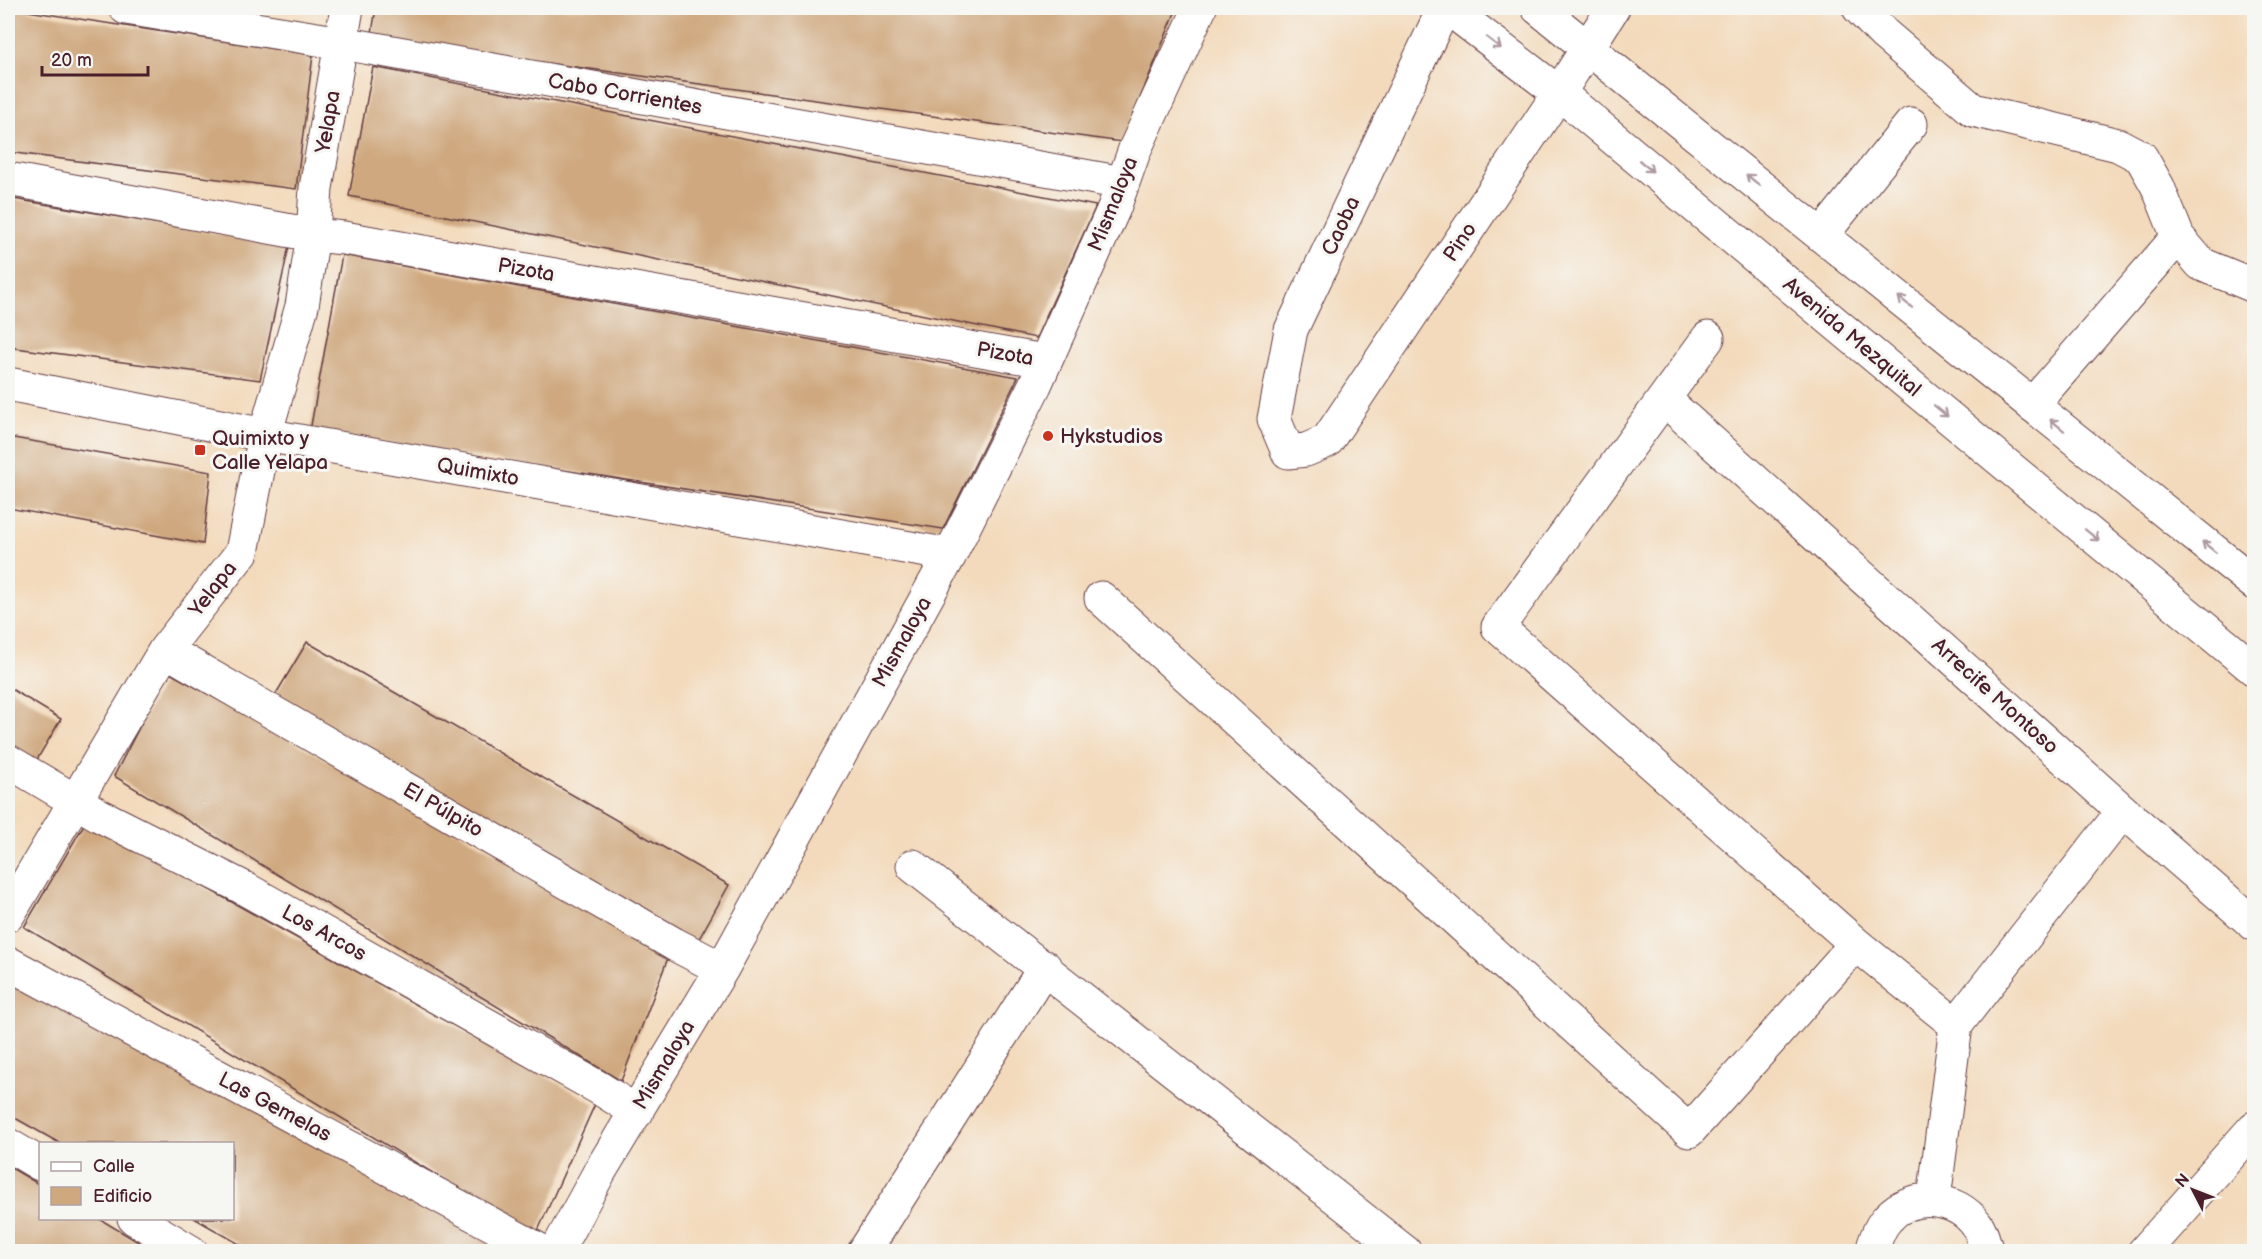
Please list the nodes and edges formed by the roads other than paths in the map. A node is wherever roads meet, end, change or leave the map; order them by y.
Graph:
1 (126, 8) edge
2 (347, 8) edge
3 (1200, 8) edge
4 (1446, 8) edge
5 (1538, 8) edge
6 (1613, 8) edge
7 (1858, 8) edge
8 (342, 43) junction
9 (1588, 48) junction
10 (1559, 93) junction
11 (1911, 124) dead end
12 (8, 179) edge
13 (1123, 183) junction
14 (313, 235) junction
15 (1821, 236) junction
16 (2178, 237) junction
17 (2254, 286) edge
18 (1708, 338) dead end
19 (1044, 361) junction
20 (8, 384) edge
21 (1665, 400) junction
22 (2032, 405) junction
23 (266, 435) junction
24 (1288, 452) joint
25 (950, 555) junction
26 (2254, 583) edge
27 (1101, 598) dead end
28 (165, 650) junction
29 (2254, 669) edge
30 (8, 761) edge
31 (76, 801) junction
32 (2123, 811) junction
33 (913, 866) dead end
34 (8, 915) edge
35 (2254, 924) edge
36 (1856, 944) junction
37 (8, 963) edge
38 (1044, 967) junction
39 (722, 969) junction
40 (1956, 1025) junction
41 (637, 1112) junction
42 (2254, 1128) edge
43 (8, 1145) edge
44 (39, 1163) edge
45 (1934, 1199) junction
46 (137, 1220) edge
47 (191, 1251) edge
48 (543, 1251) edge
49 (556, 1251) edge
50 (864, 1251) edge
51 (1405, 1251) edge
52 (1872, 1251) edge
53 (1987, 1251) edge
54 (2144, 1251) edge

1 - 8 street, Cabo Corrientes
2 - 8 street, Yelapa
3 - 13 street, Mismaloya
4 -> 10 street, Avenida Mezquital
4 - 24 street, Caoba
5 - 9 street
6 - 9 street, Pino
7 - 16 street
8 - 13 street, Cabo Corrientes
8 - 14 street, Yelapa
9 - 10 street, Pino
15 -> 9 street
10 - 24 street, Pino
10 -> 29 street, Avenida Mezquital
11 - 15 street
12 - 14 street, Pizota
13 - 19 street, Mismaloya
14 - 19 street, Pizota
14 - 23 street, Yelapa
22 -> 15 street
16 - 17 street
16 - 22 street
18 - 21 street
19 - 25 street, Mismaloya
20 - 23 street, Quimixto
21 - 32 street, Arrecife Montoso
21 - 36 street
26 -> 22 street
23 - 25 street, Quimixto
23 - 28 street, Yelapa
25 - 39 street, Mismaloya
27 - 36 street
28 - 31 street, Yelapa
28 - 39 street, El Púlpito
30 - 31 street, Los Arcos
31 - 34 street, Yelapa
31 - 41 street, Los Arcos
32 - 35 street, Arrecife Montoso
32 - 40 street
33 - 38 street
36 - 40 street
37 - 48 street, Las Gemelas
38 - 50 street
38 - 51 street
39 - 41 street, Mismaloya
40 - 45 street
41 - 49 street, Mismaloya
42 - 54 street
43 - 44 street
45 - 52 street
45 - 53 street
46 - 47 street

